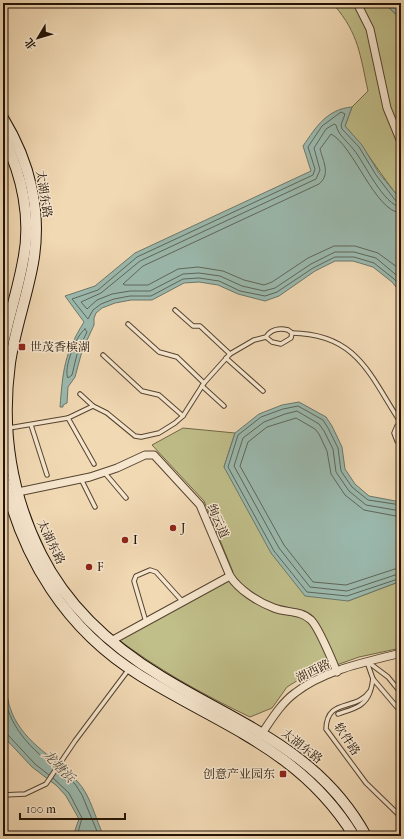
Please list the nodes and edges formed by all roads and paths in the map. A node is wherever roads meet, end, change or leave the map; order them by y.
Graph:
1 (357, 3) edge
2 (3, 118) edge
3 (3, 137) edge
4 (401, 142) edge
5 (175, 310) dead end
6 (128, 324) dead end
7 (292, 333) junction
8 (266, 337) junction
9 (3, 344) edge
10 (230, 354) junction
11 (103, 355) dead end
12 (226, 358) junction
13 (203, 384) junction
14 (263, 391) dead end
15 (80, 394) dead end
16 (93, 406) junction
17 (224, 406) dead end
18 (183, 416) junction
19 (68, 418) junction
20 (401, 423) edge
21 (31, 425) junction
22 (7, 429) junction
23 (401, 445) edge
24 (94, 464) dead end
25 (104, 472) junction
26 (3, 474) edge
27 (47, 475) dead end
28 (81, 479) junction
29 (18, 492) junction
30 (126, 498) dead end
31 (95, 507) dead end
32 (230, 576) junction
33 (183, 602) junction
34 (146, 622) junction
35 (111, 641) junction
36 (401, 653) edge
37 (367, 662) junction
38 (130, 668) junction
39 (337, 672) junction
40 (373, 679) junction
41 (371, 691) junction
42 (401, 693) edge
43 (401, 712) edge
44 (338, 714) dead end
45 (259, 737) junction
46 (3, 795) edge
47 (401, 816) edge
48 (354, 836) edge
49 (366, 836) edge

1 - 4 street
2 - 22 main road, 太湖东路
3 - 9 main road, 太湖东路
5 - 10 lane
6 - 13 lane
7 - 8 lane
7 - 8 lane
7 - 20 lane
8 - 10 lane
10 - 12 lane
11 - 18 lane
12 - 13 lane
12 - 14 lane
13 - 17 lane
13 - 18 lane
15 - 16 lane
16 - 18 lane
16 - 19 lane
19 - 21 lane
19 - 24 lane
20 - 23 lane
21 - 22 lane
21 - 27 lane
22 - 29 main road, 太湖东路
25 - 28 street, 绚云道
25 - 30 lane
25 - 32 street, 绚云道
26 - 38 main road, 太湖东路
28 - 29 street, 绚云道
28 - 31 lane
29 - 35 main road, 太湖东路
32 - 33 street
32 - 39 street, 绚云道
33 - 34 street
33 - 34 lane
34 - 35 street
35 - 45 main road, 太湖东路
36 - 37 street, 湖西路
37 - 39 street, 湖西路
37 - 40 lane
37 - 42 lane
38 - 45 main road, 太湖东路
38 - 46 lane
39 - 45 street, 湖西路
40 - 41 lane
40 - 43 lane
41 - 44 lane
41 - 47 lane, 软件路
45 - 48 main road, 太湖东路
45 - 49 main road, 太湖东路

